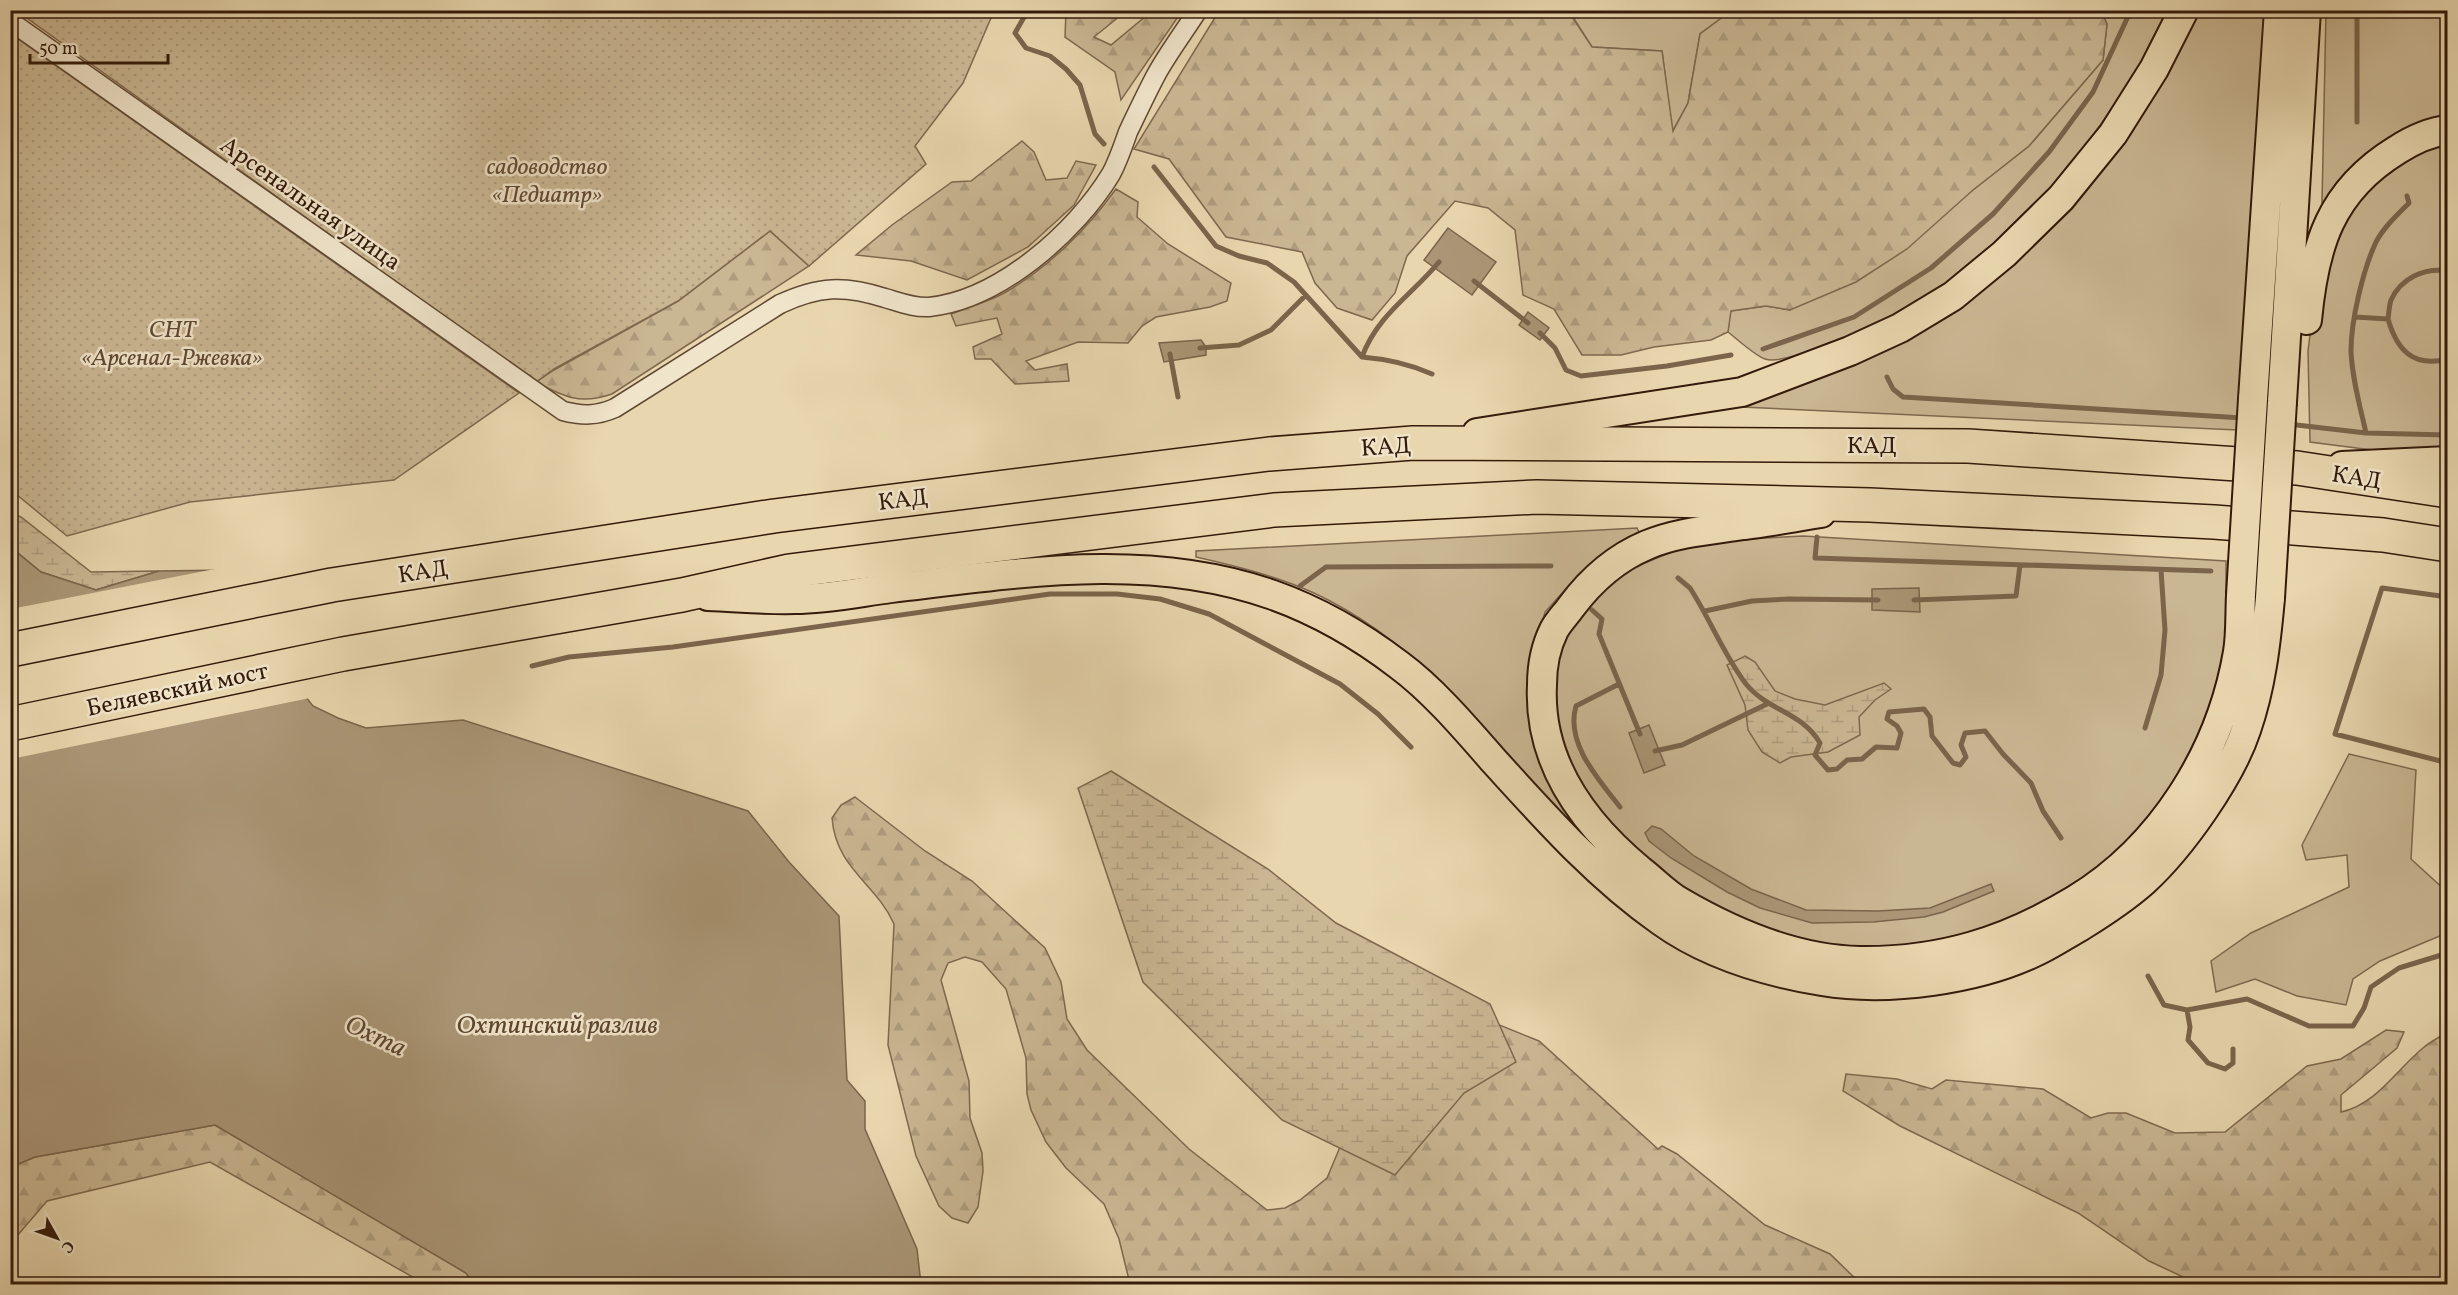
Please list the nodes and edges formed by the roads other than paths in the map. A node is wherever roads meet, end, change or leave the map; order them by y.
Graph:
1 (1198, 10) edge
2 (2184, 10) edge
3 (2279, 10) edge
4 (2306, 10) edge
5 (10, 21) edge
6 (2448, 130) edge
7 (2291, 403) junction
8 (1413, 443) junction
9 (2448, 461) edge
10 (2297, 468) junction
11 (2448, 491) edge
12 (1870, 505) junction
13 (2448, 544) edge
14 (682, 595) junction
15 (10, 650) edge
16 (10, 724) edge

1 - 5 street, Арсенальная улица
2 - 8 main road
3 - 12 main road, bridge
4 - 7 main road
6 - 7 main road
7 - 14 main road, bridge
8 - 10 highway, КАД
8 - 15 highway, КАД
9 - 10 main road
10 - 11 highway, КАД
12 - 13 highway
12 - 14 highway
14 - 16 highway, Беляевский мост

